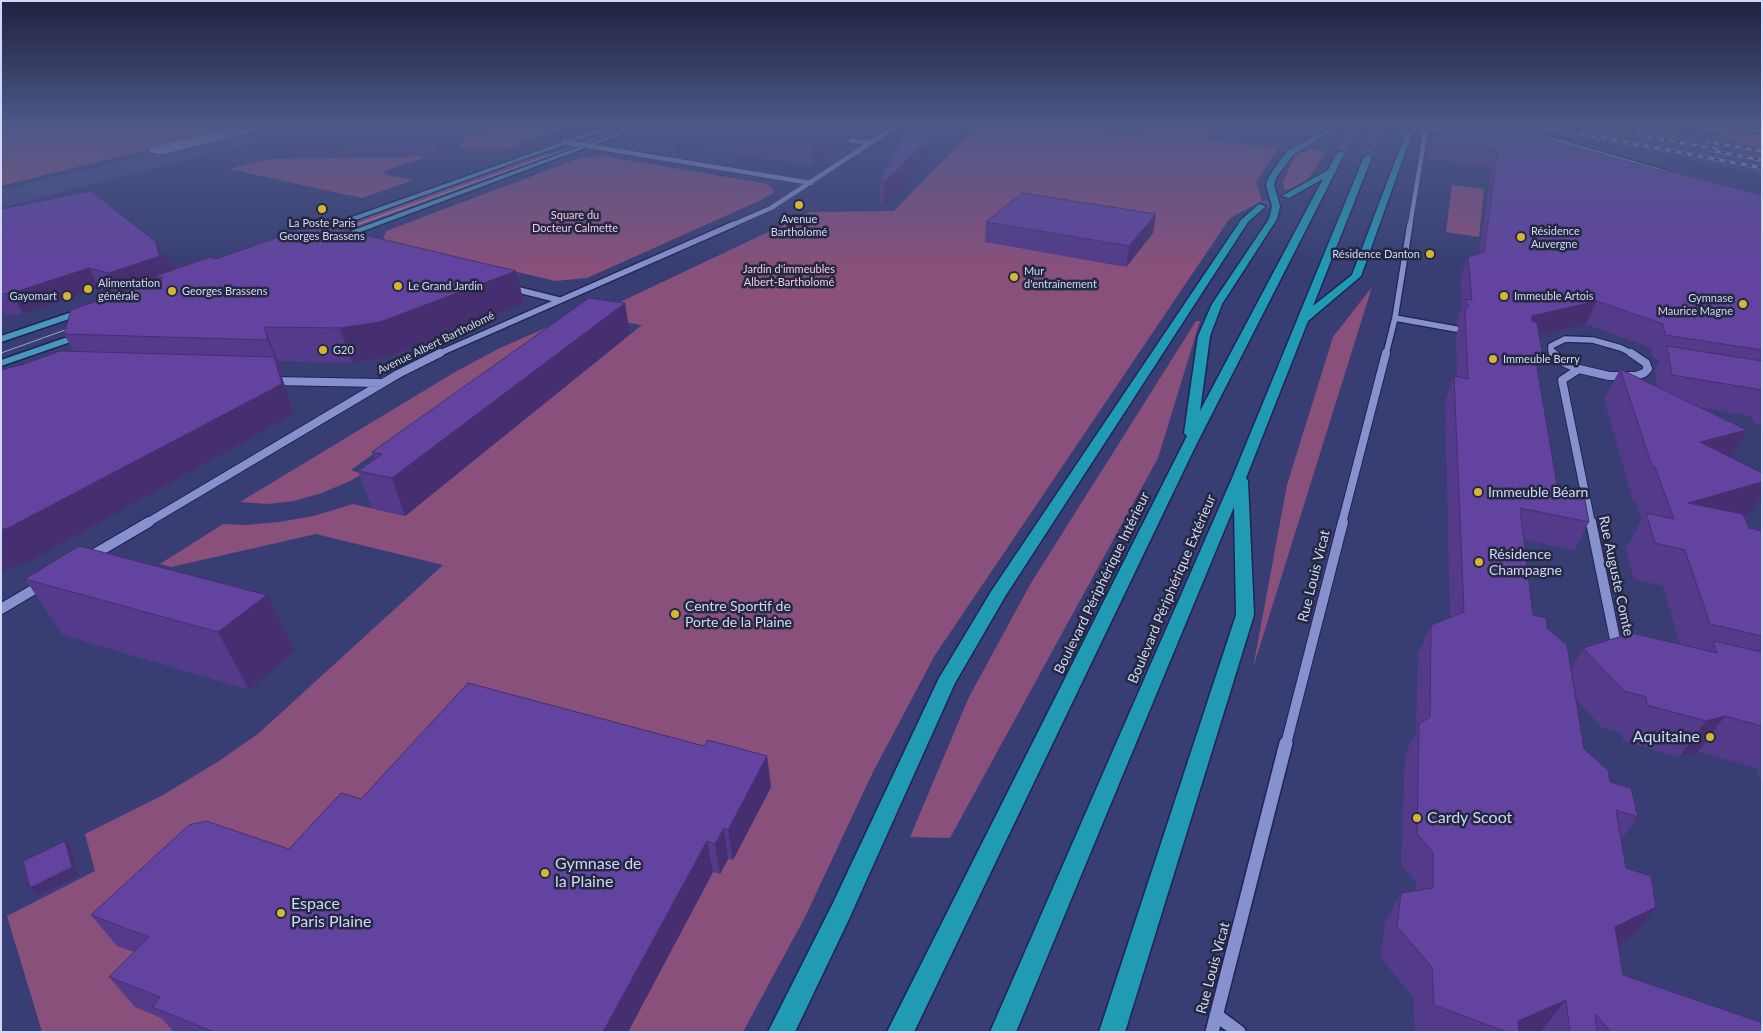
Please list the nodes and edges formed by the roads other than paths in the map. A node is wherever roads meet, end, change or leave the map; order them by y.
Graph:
1 (474, 174) edge
2 (514, 174) edge
3 (758, 174) edge
4 (824, 174) edge
5 (1275, 174) edge
6 (1327, 174) edge
7 (1330, 174) edge
8 (1361, 174) tunnel mouth
9 (1394, 174) edge
10 (1418, 174) edge
11 (1677, 174) edge
12 (1694, 179) edge
13 (811, 183) junction
14 (1286, 196) tunnel mouth
15 (1262, 206) tunnel mouth
16 (301, 236) edge
17 (332, 243) edge
18 (502, 286) edge
19 (559, 300) junction
20 (94, 308) edge
21 (1395, 318) junction
22 (1303, 321) junction
23 (1456, 329) dead end
24 (93, 331) edge
25 (1, 339) edge
26 (1542, 344) edge
27 (1551, 346) junction
28 (1, 363) edge
29 (1646, 363) junction
30 (1656, 365) dead end
31 (1579, 369) junction
32 (267, 381) edge
33 (380, 384) junction
34 (1189, 445) junction
35 (1240, 476) junction
36 (80, 563) edge
37 (48, 581) edge
38 (1, 610) edge
39 (1627, 654) edge
40 (1216, 1015) junction
41 (781, 1032) edge
42 (900, 1032) edge
43 (1003, 1032) edge
44 (1112, 1032) edge
45 (1212, 1032) edge
46 (1239, 1032) edge

1 - 16 main road
2 - 17 main road
3 - 13 street
4 - 13 street, Avenue Albert Bartholomé
5 - 34 highway
6 - 14 highway
7 - 34 highway, Boulevard Périphérique Intérieur
8 - 22 highway, Boulevard Périphérique Extérieur
9 - 22 highway
10 - 21 street, Rue Louis Vicat
11 - 12 main road
13 - 19 street, Avenue Albert Bartholomé
15 - 41 highway
18 - 19 street
19 - 33 street, Avenue Albert Bartholomé
20 - 25 main road
21 - 23 street
21 - 40 street, Rue Louis Vicat
22 - 35 highway, Boulevard Périphérique Extérieur
24 - 28 main road
26 - 27 street
27 - 29 street
27 - 31 street
29 - 30 street
29 - 31 street
31 - 39 street, Rue Auguste Comte
32 - 33 street
33 - 36 street, Avenue Albert Bartholomé
34 - 42 highway, Boulevard Périphérique Intérieur
35 - 43 highway, Boulevard Périphérique Extérieur
35 - 44 highway
37 - 38 street
40 - 45 street, Rue Louis Vicat
40 - 46 street

